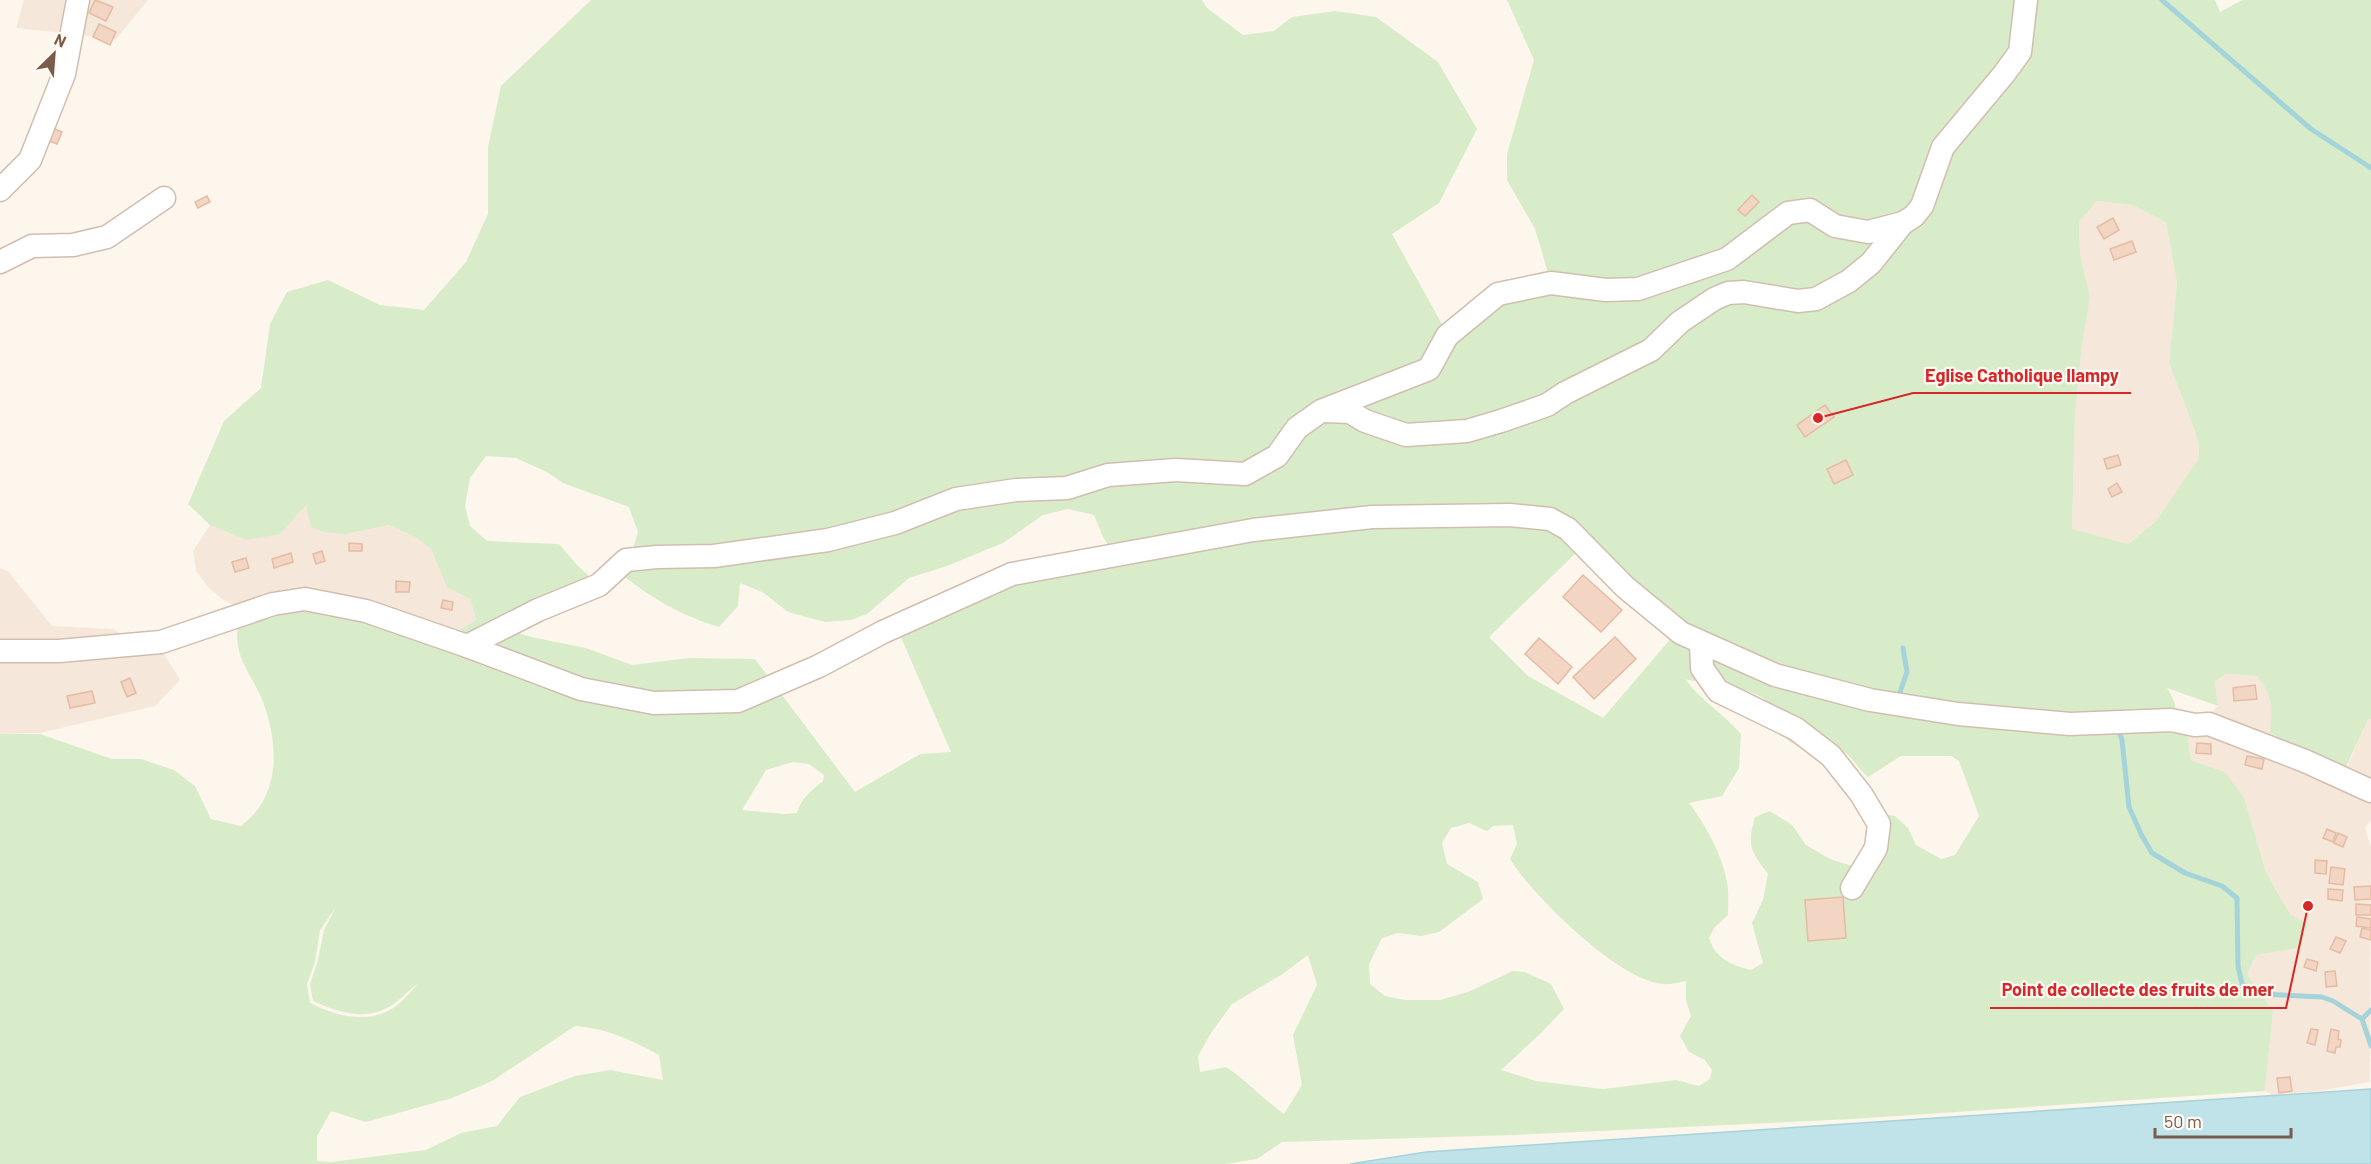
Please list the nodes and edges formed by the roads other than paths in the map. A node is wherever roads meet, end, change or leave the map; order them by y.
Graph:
1 (78, 0) edge
2 (2026, 0) edge
3 (0, 190) edge
4 (164, 198) dead end
5 (1903, 223) junction
6 (0, 262) edge
7 (1321, 411) junction
8 (1701, 643) junction
9 (467, 646) junction
10 (0, 651) edge
11 (2371, 791) edge
12 (1852, 888) dead end

1 - 3 street
2 - 5 street
4 - 6 street
5 - 7 street
5 - 7 street
7 - 9 street
8 - 9 street
8 - 11 street
8 - 12 street
9 - 10 street

